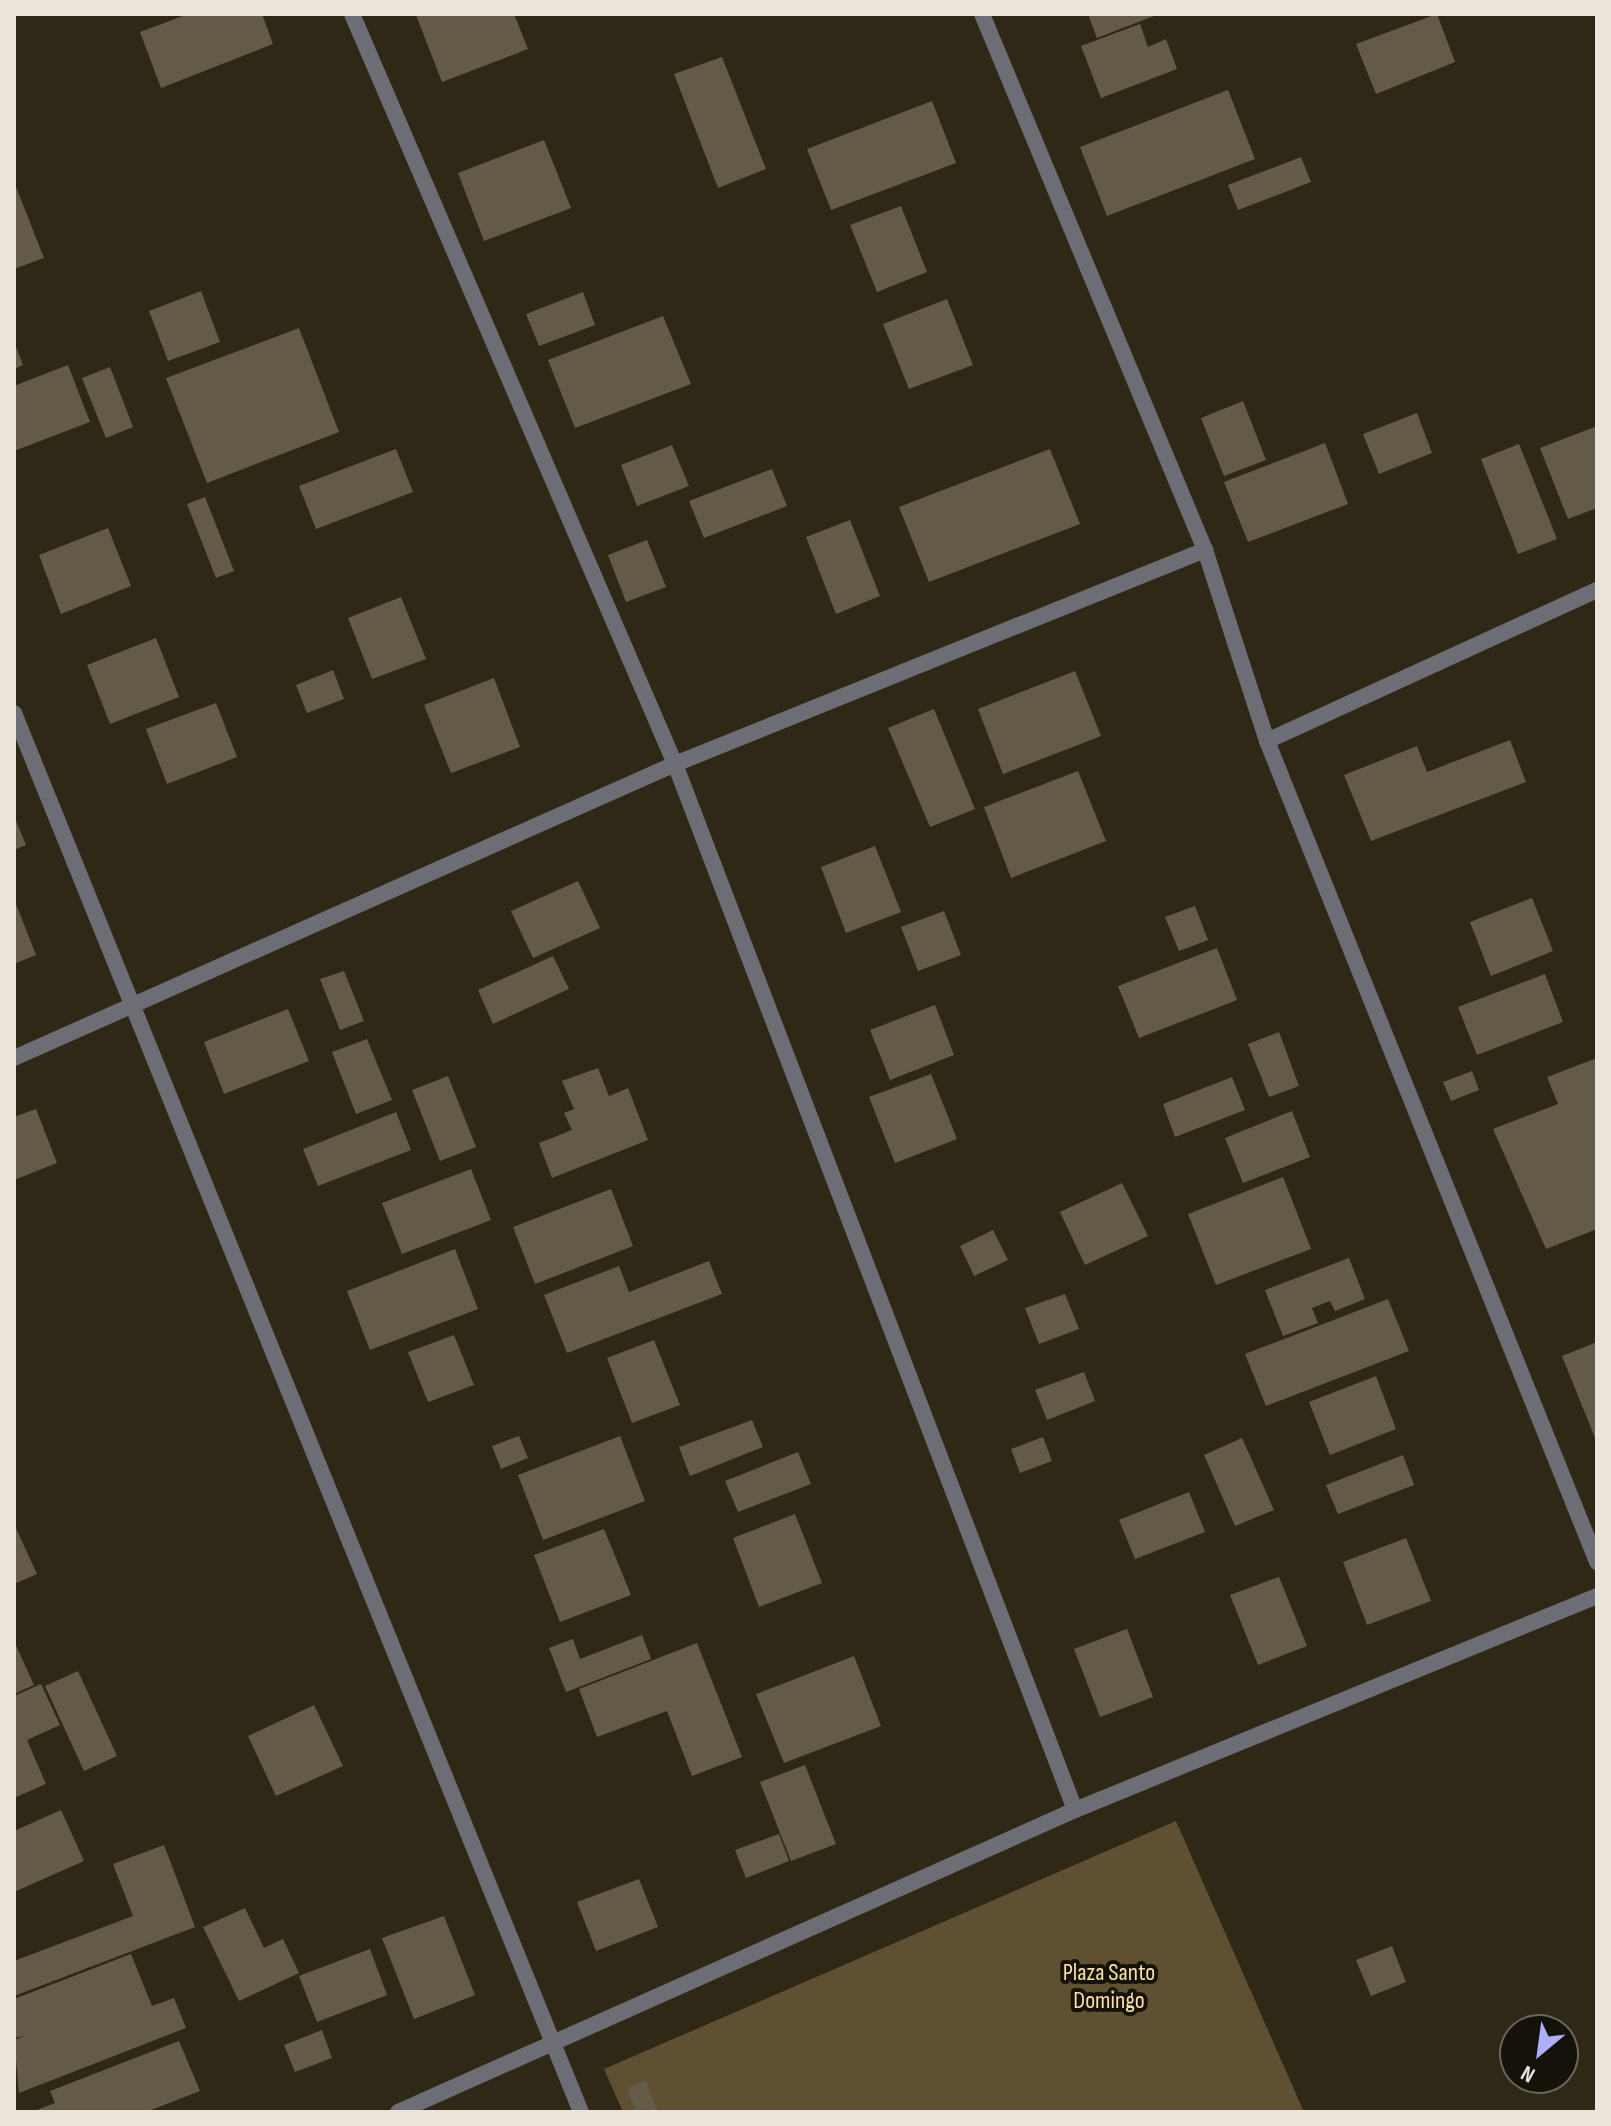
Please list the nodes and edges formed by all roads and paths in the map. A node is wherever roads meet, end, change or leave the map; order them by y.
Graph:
1 (352, 14) edge
2 (982, 14) edge
3 (1205, 550) junction
4 (1597, 590) edge
5 (14, 713) edge
6 (1267, 741) junction
7 (675, 764) junction
8 (131, 1005) junction
9 (14, 1058) edge
10 (1597, 1562) edge
11 (1597, 1596) edge
12 (1075, 1810) junction
13 (551, 2045) junction
14 (398, 2112) edge
15 (581, 2112) edge

1 - 7 street
2 - 3 street
3 - 6 street
3 - 7 street
4 - 6 street
5 - 8 street
6 - 10 street
7 - 8 street
7 - 12 street
8 - 9 street
8 - 13 street
11 - 12 street
12 - 13 street
13 - 14 street
13 - 15 street

